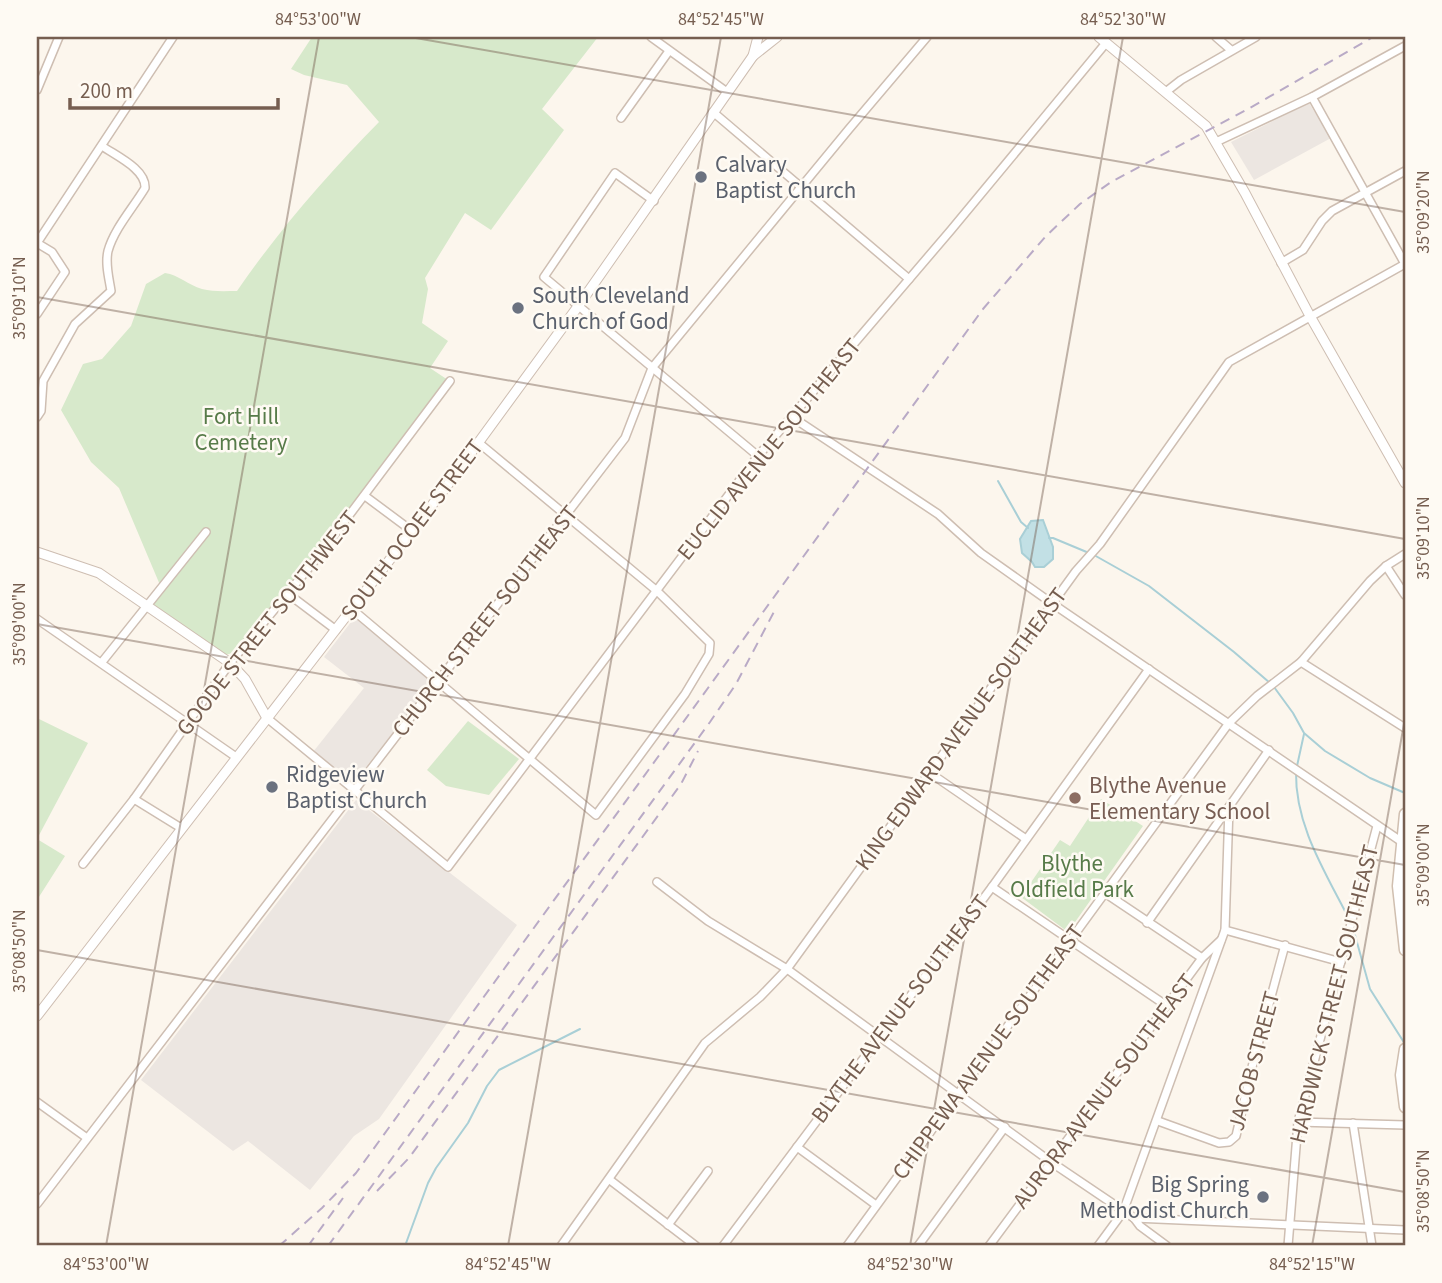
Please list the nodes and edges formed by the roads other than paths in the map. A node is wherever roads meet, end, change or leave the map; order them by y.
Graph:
1 (60, 37) edge
2 (173, 37) edge
3 (650, 37) edge
4 (758, 37) edge
5 (777, 37) edge
6 (927, 37) edge
7 (1216, 37) edge
8 (1256, 37) edge
9 (1103, 40) edge
10 (1405, 46) edge
11 (1231, 50) junction
12 (669, 51) junction
13 (753, 56) junction
14 (37, 90) edge
15 (727, 92) junction
16 (1167, 92) junction
17 (1311, 97) junction
18 (713, 112) junction
19 (621, 118) dead end
20 (1216, 142) junction
21 (102, 146) junction
22 (1405, 171) edge
23 (802, 187) junction
24 (1365, 194) junction
25 (654, 201) junction
26 (37, 243) edge
27 (1281, 263) junction
28 (1405, 264) edge
29 (909, 279) junction
30 (579, 305) junction
31 (37, 314) edge
32 (1310, 316) junction
33 (652, 368) junction
34 (450, 381) dead end
35 (792, 416) junction
36 (37, 418) edge
37 (479, 443) junction
38 (758, 456) junction
39 (1405, 484) edge
40 (365, 496) junction
41 (565, 516) junction
42 (412, 531) junction
43 (206, 532) dead end
44 (37, 552) edge
45 (1405, 554) edge
46 (1386, 566) junction
47 (657, 591) junction
48 (287, 593) junction
49 (1405, 595) edge
50 (1053, 604) junction
51 (147, 606) junction
52 (353, 610) junction
53 (37, 619) edge
54 (336, 630) junction
55 (102, 662) junction
56 (1301, 662) junction
57 (230, 663) junction
58 (1149, 669) junction
59 (440, 681) junction
60 (267, 718) junction
61 (188, 722) junction
62 (1229, 723) junction
63 (1405, 728) edge
64 (1269, 750) junction
65 (236, 757) junction
66 (529, 759) junction
67 (930, 773) junction
68 (354, 789) junction
69 (134, 799) junction
70 (1229, 807) junction
71 (1405, 814) edge
72 (1377, 826) junction
73 (181, 828) junction
74 (1026, 839) junction
75 (1403, 842) edge
76 (83, 864) dead end
77 (657, 882) dead end
78 (992, 887) junction
79 (1105, 893) junction
80 (1147, 923) junction
81 (1225, 930) junction
82 (1222, 939) junction
83 (1070, 941) junction
84 (1285, 945) junction
85 (1405, 950) edge
86 (1202, 958) junction
87 (1342, 962) junction
88 (787, 969) junction
89 (1167, 1006) junction
90 (37, 1016) edge
91 (881, 1037) junction
92 (1405, 1048) edge
93 (960, 1093) junction
94 (37, 1102) edge
95 (1405, 1107) edge
96 (1157, 1121) junction
97 (1298, 1122) junction
98 (1353, 1123) junction
99 (1405, 1125) edge
100 (1005, 1127) junction
101 (87, 1138) junction
102 (797, 1147) junction
103 (1051, 1162) junction
104 (708, 1171) dead end
105 (610, 1180) junction
106 (37, 1205) edge
107 (876, 1205) junction
108 (1123, 1212) junction
109 (1134, 1218) junction
110 (1289, 1224) junction
111 (668, 1225) junction
112 (1369, 1229) junction
113 (1405, 1230) edge
114 (561, 1246) edge
115 (696, 1246) edge
116 (723, 1246) edge
117 (847, 1246) edge
118 (918, 1246) edge
119 (989, 1246) edge
120 (1098, 1246) edge
121 (1167, 1246) edge
122 (1288, 1246) edge
123 (1372, 1246) edge

1 - 14 street
2 - 21 street
3 - 12 street
4 - 13 street
5 - 13 street, SOUTH OCOEE STREET
6 - 23 street, CHURCH STREET SOUTHEAST
7 - 11 street
8 - 11 street
9 - 16 street
9 - 29 street, EUCLID AVENUE SOUTHEAST
10 - 17 street
11 - 16 street
12 - 15 street
12 - 19 street
13 - 15 street, SOUTH OCOEE STREET
15 - 18 street, SOUTH OCOEE STREET
16 - 20 street
17 - 20 street
17 - 24 street
18 - 23 street
18 - 25 street, SOUTH OCOEE STREET
20 - 27 street
21 - 26 street
21 - 36 street
22 - 24 street
23 - 29 street
23 - 33 street, CHURCH STREET SOUTHEAST
24 - 27 street
24 - 28 street
25 - 30 street, SOUTH OCOEE STREET
25 - 30 street
26 - 31 street
27 - 32 street
28 - 32 street, KING EDWARD AVENUE SOUTHEAST
29 - 35 street, EUCLID AVENUE SOUTHEAST
30 - 33 street
30 - 37 street, SOUTH OCOEE STREET
32 - 39 street
32 - 50 street, KING EDWARD AVENUE SOUTHEAST
33 - 38 street
33 - 41 street, CHURCH STREET SOUTHEAST
34 - 40 street, GOODE STREET SOUTHWEST
35 - 38 street, EUCLID AVENUE SOUTHEAST
35 - 50 street
37 - 41 street
37 - 42 street, SOUTH OCOEE STREET
38 - 47 street, EUCLID AVENUE SOUTHEAST
40 - 42 street
40 - 48 street, GOODE STREET SOUTHWEST
41 - 47 street
41 - 59 street, CHURCH STREET SOUTHEAST
42 - 52 street, SOUTH OCOEE STREET
43 - 51 street
44 - 51 street
45 - 46 street, CHIPPEWA AVENUE SOUTHEAST
46 - 49 street
46 - 56 street, CHIPPEWA AVENUE SOUTHEAST
47 - 66 street, EUCLID AVENUE SOUTHEAST
47 - 66 street
48 - 54 street
48 - 57 street, GOODE STREET SOUTHWEST
50 - 58 street
50 - 67 street, KING EDWARD AVENUE SOUTHEAST
51 - 55 street
51 - 57 street
52 - 54 street, SOUTH OCOEE STREET
52 - 59 street
53 - 55 street
54 - 60 street, SOUTH OCOEE STREET
55 - 61 street
56 - 62 street, CHIPPEWA AVENUE SOUTHEAST
56 - 63 street
57 - 60 street
57 - 61 street, GOODE STREET SOUTHWEST
58 - 62 street
58 - 74 street, BLYTHE AVENUE SOUTHEAST
59 - 66 street
59 - 68 street, CHURCH STREET SOUTHEAST
60 - 65 street, SOUTH OCOEE STREET
60 - 68 street
61 - 65 street
61 - 69 street, GOODE STREET SOUTHWEST
62 - 64 street
62 - 79 street, CHIPPEWA AVENUE SOUTHEAST
64 - 70 street
64 - 72 street
65 - 73 street, SOUTH OCOEE STREET
66 - 68 street, EUCLID AVENUE SOUTHEAST
67 - 74 street
67 - 88 street, KING EDWARD AVENUE SOUTHEAST
68 - 101 street, CHURCH STREET SOUTHEAST
69 - 73 street
69 - 76 street, GOODE STREET SOUTHWEST
70 - 80 street
70 - 81 street
71 - 75 main road
72 - 75 street
72 - 87 street, HARDWICK STREET SOUTHEAST
73 - 90 street, SOUTH OCOEE STREET
74 - 78 street, BLYTHE AVENUE SOUTHEAST
75 - 85 main road
77 - 88 street
78 - 83 street
78 - 91 street, BLYTHE AVENUE SOUTHEAST
79 - 80 street
79 - 83 street, CHIPPEWA AVENUE SOUTHEAST
80 - 86 street
81 - 82 street
81 - 84 street
82 - 86 street, AURORA AVENUE SOUTHEAST
82 - 96 street
83 - 89 street
83 - 93 street, CHIPPEWA AVENUE SOUTHEAST
84 - 87 street
84 - 96 street, JACOB STREET
86 - 89 street, AURORA AVENUE SOUTHEAST
87 - 97 street, HARDWICK STREET SOUTHEAST
88 - 91 street
88 - 105 street, KING EDWARD AVENUE SOUTHEAST
89 - 103 street, AURORA AVENUE SOUTHEAST
91 - 93 street
91 - 102 street, BLYTHE AVENUE SOUTHEAST
92 - 95 main road
93 - 100 street
93 - 107 street, CHIPPEWA AVENUE SOUTHEAST
94 - 101 street
96 - 108 street
97 - 98 street
97 - 110 street, HARDWICK STREET SOUTHEAST
98 - 99 street
98 - 112 street
100 - 103 street
100 - 118 street
101 - 106 street, CHURCH STREET SOUTHEAST
102 - 107 street
102 - 116 street, BLYTHE AVENUE SOUTHEAST
103 - 108 street
103 - 119 street, AURORA AVENUE SOUTHEAST
104 - 111 street
105 - 111 street
105 - 114 street, KING EDWARD AVENUE SOUTHEAST
107 - 117 street, CHIPPEWA AVENUE SOUTHEAST
108 - 109 street
108 - 120 street
109 - 110 street
109 - 121 street
110 - 112 street
110 - 122 street, HARDWICK STREET SOUTHEAST
111 - 115 street
112 - 113 street
112 - 123 street

